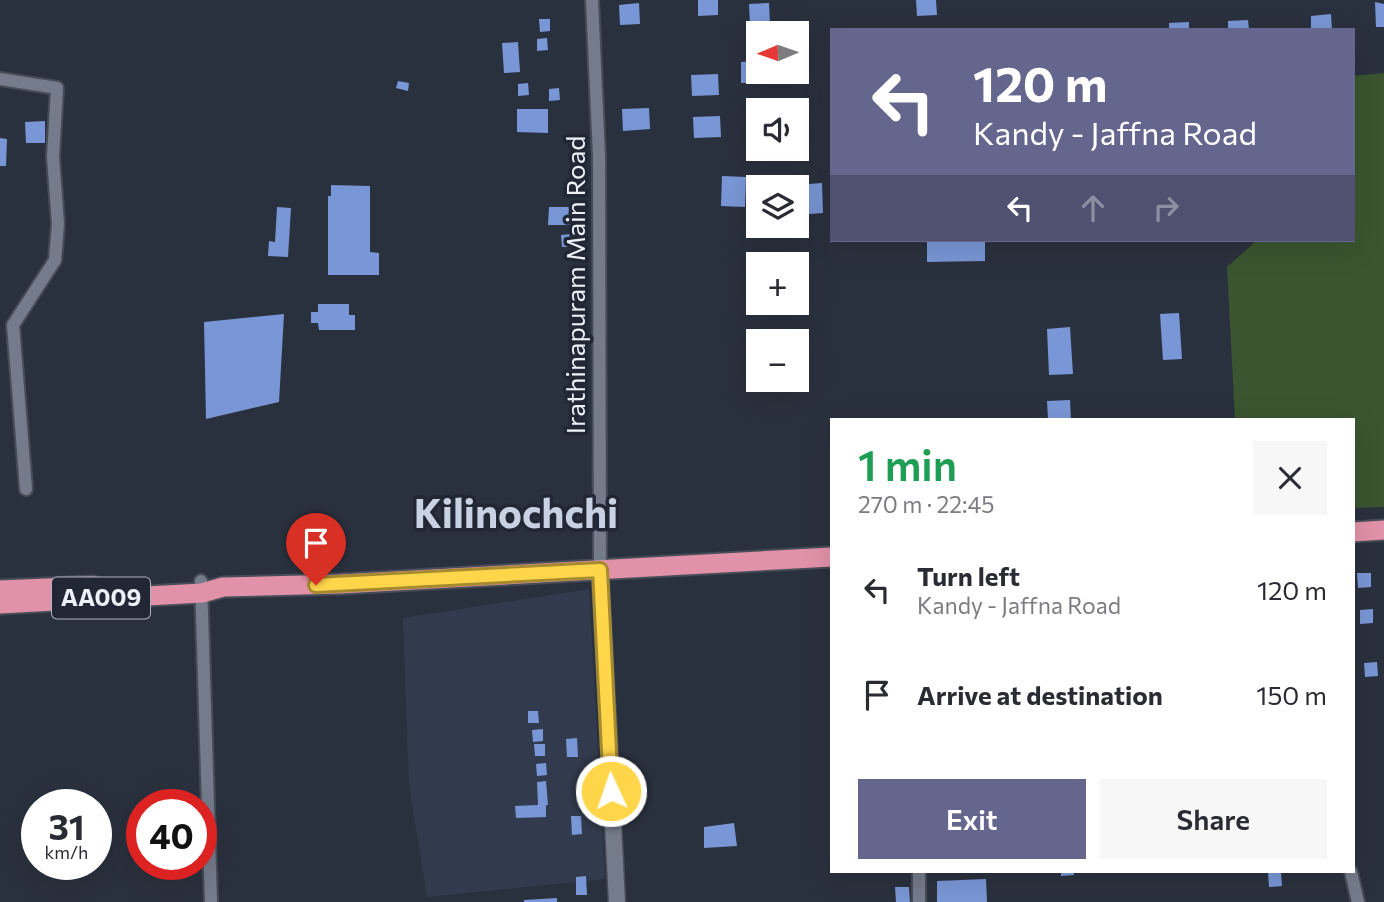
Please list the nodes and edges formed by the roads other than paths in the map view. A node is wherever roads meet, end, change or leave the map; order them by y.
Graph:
1 (592, 0) edge
2 (0, 79) edge
3 (26, 489) dead end
4 (1384, 530) edge
5 (1355, 531) edge
6 (830, 557) edge
7 (600, 570) junction
8 (202, 587) junction
9 (0, 590) edge
10 (0, 604) edge
11 (919, 873) edge
12 (1351, 873) edge
13 (211, 902) edge
14 (617, 902) edge
15 (919, 902) edge
16 (1357, 902) edge

1 - 7 street, Irathinapuram Main Road
2 - 3 street
4 - 5 highway
6 - 7 highway, AA009
7 - 8 highway, AA009
7 - 14 street
8 - 9 highway, AA009
8 - 10 highway, AA009
8 - 13 street
11 - 15 street
12 - 16 street

